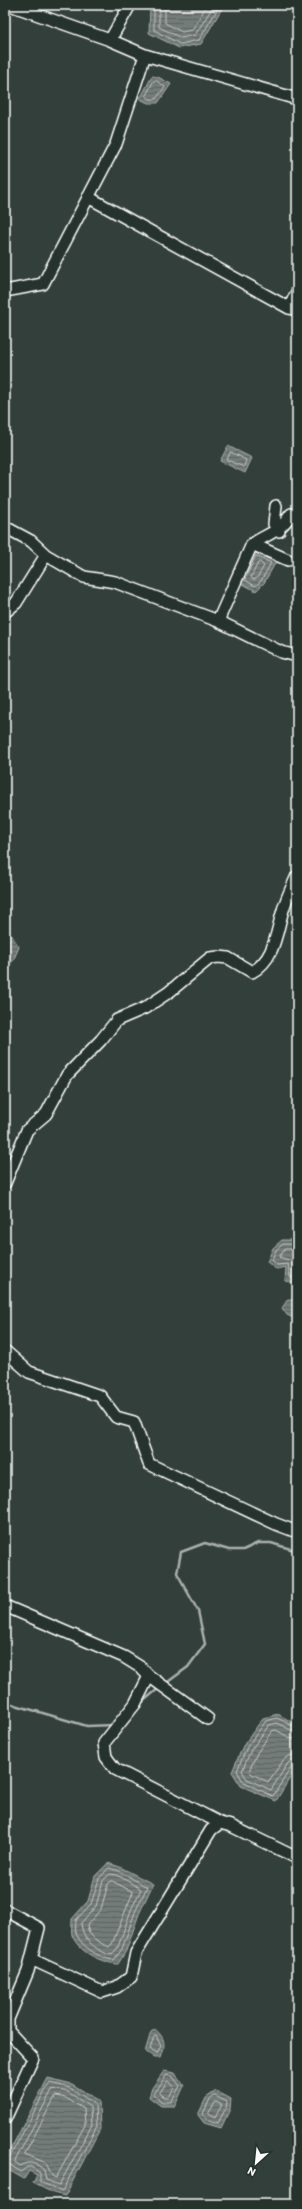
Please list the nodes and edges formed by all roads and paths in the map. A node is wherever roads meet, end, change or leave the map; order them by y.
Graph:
1 (10, 5) edge
2 (130, 5) edge
3 (110, 40) junction
4 (145, 55) junction
5 (297, 99) edge
6 (88, 197) junction
7 (5, 290) edge
8 (297, 292) edge
9 (293, 309) edge
10 (276, 506) dead end
11 (291, 514) dead end
12 (5, 527) edge
13 (279, 531) junction
14 (252, 544) junction
15 (46, 555) junction
16 (288, 560) dead end
17 (5, 612) edge
18 (218, 621) junction
19 (297, 656) edge
20 (297, 876) edge
21 (5, 1183) edge
22 (5, 1351) edge
23 (297, 1532) edge
24 (5, 1606) edge
25 (149, 1676) junction
26 (208, 1719) dead end
27 (220, 1824) junction
28 (297, 1858) edge
29 (5, 1910) edge
30 (31, 1959) junction
31 (5, 2119) edge

1 - 3 street
2 - 3 street
3 - 4 street
4 - 5 street
4 - 6 street
6 - 7 street
6 - 9 street
8 - 9 street
10 - 13 street
11 - 13 street
12 - 15 street
13 - 14 street
14 - 16 street
14 - 18 street
15 - 17 street
15 - 18 street
18 - 19 street
20 - 21 street
22 - 23 street
24 - 25 street
25 - 26 street
25 - 27 street
27 - 28 street
27 - 30 street
29 - 30 street
30 - 31 street

